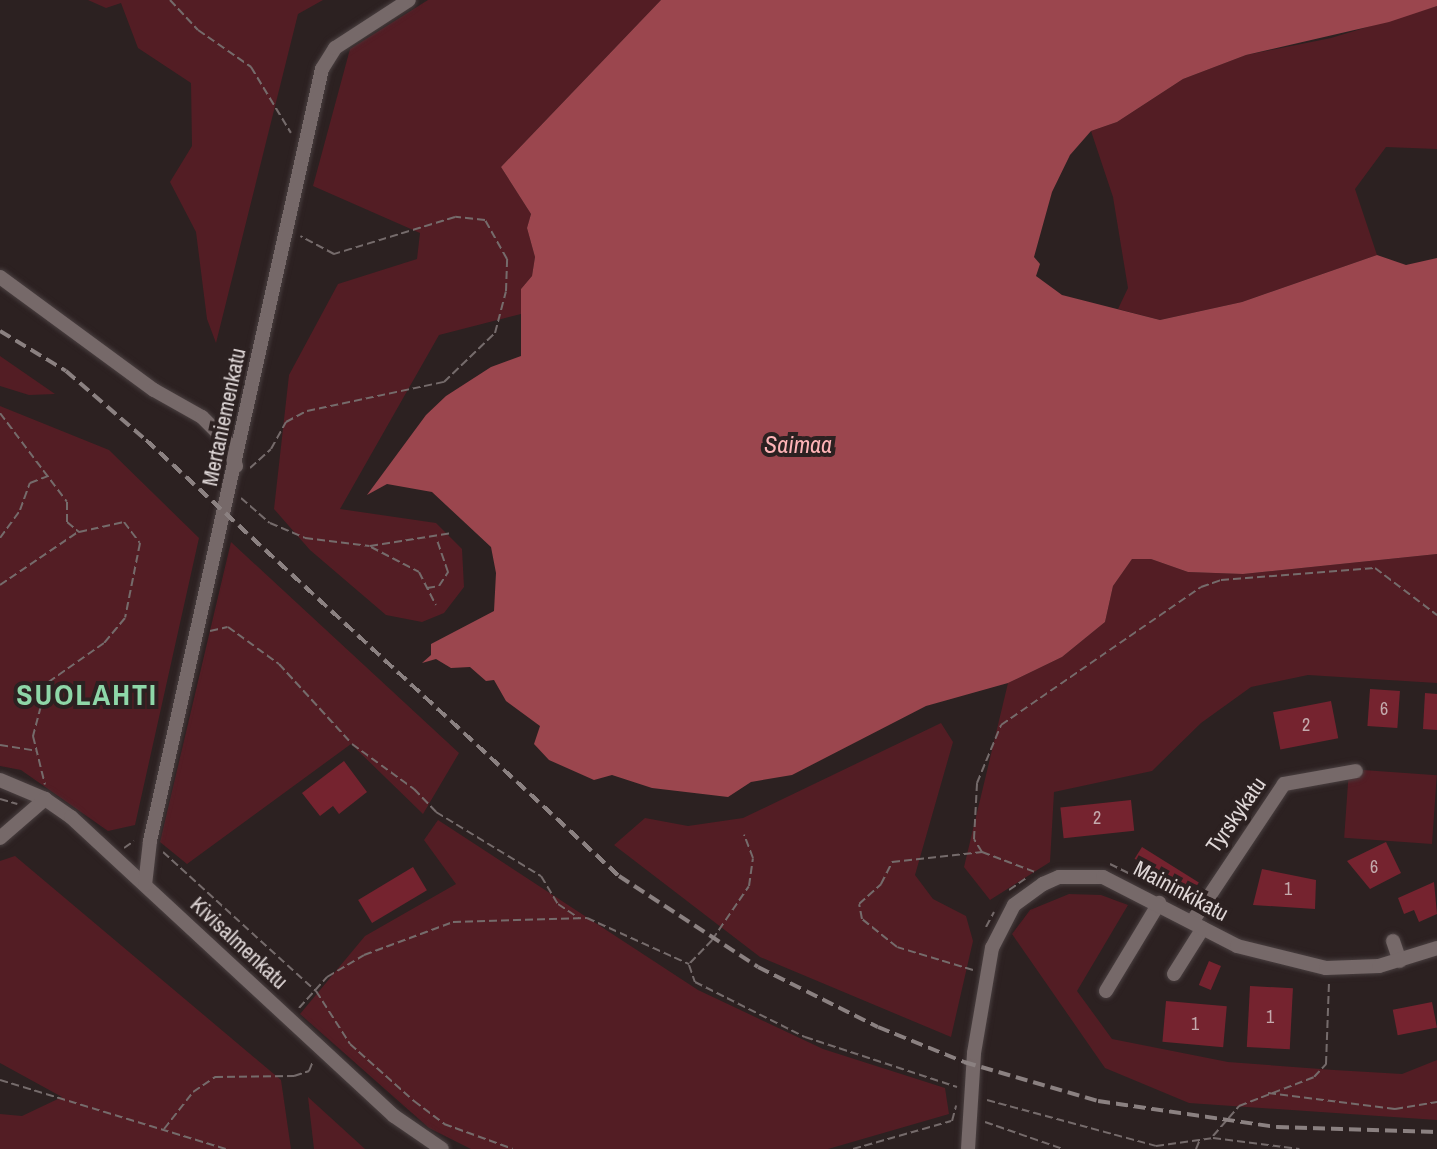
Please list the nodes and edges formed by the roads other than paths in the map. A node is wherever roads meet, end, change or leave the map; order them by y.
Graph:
1 (409, 0) edge
2 (0, 277) edge
3 (234, 477) junction
4 (1349, 772) dead end
5 (0, 780) edge
6 (47, 800) junction
7 (0, 838) edge
8 (145, 885) junction
9 (1159, 903) junction
10 (1198, 925) junction
11 (1393, 941) dead end
12 (1437, 948) edge
13 (1400, 961) junction
14 (1174, 974) dead end
15 (1106, 991) dead end
16 (442, 1149) edge
17 (968, 1149) edge

1 - 3 street, Mertaniemenkatu
2 - 3 street
3 - 8 street, Mertaniemenkatu
4 - 10 street, Tyrskykatu
5 - 6 street, Kivisalmenkatu
6 - 7 street
6 - 8 street, Kivisalmenkatu
8 - 16 street, Kivisalmenkatu
9 - 10 street, Maininkikatu
9 - 15 street
9 - 17 street, Maininkikatu
10 - 13 street, Maininkikatu
10 - 14 street, Tyrskykatu
11 - 13 street
12 - 13 street, Maininkikatu

